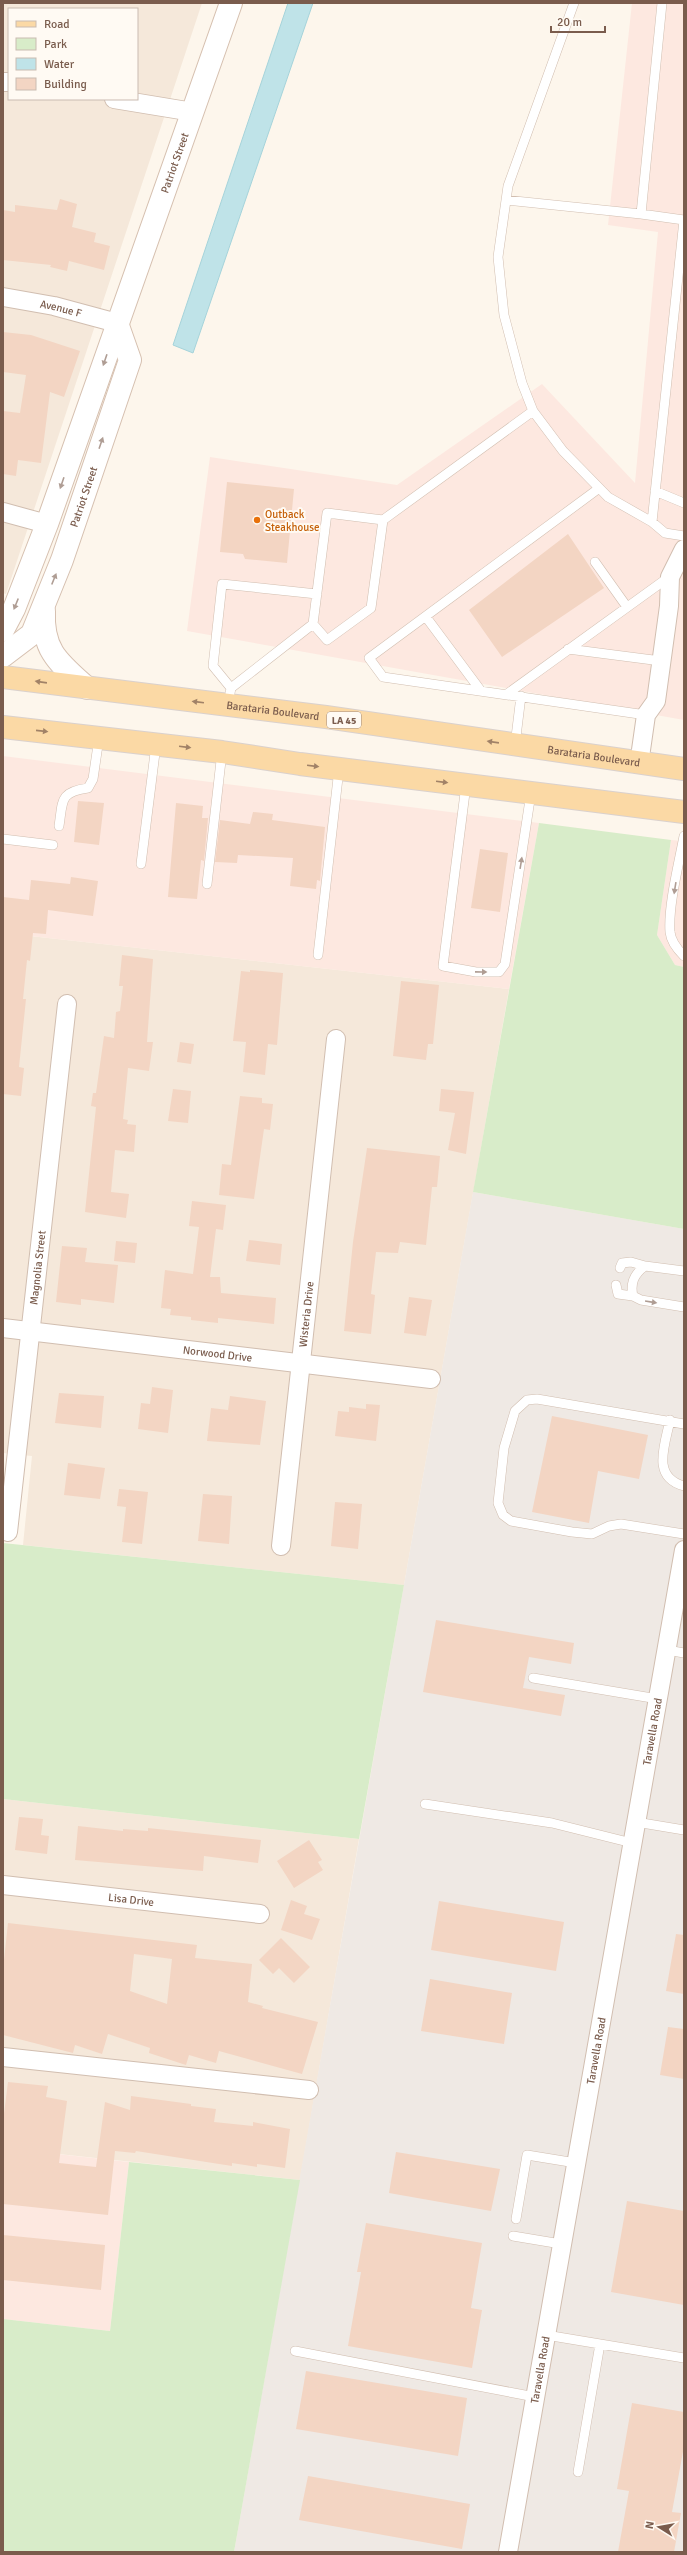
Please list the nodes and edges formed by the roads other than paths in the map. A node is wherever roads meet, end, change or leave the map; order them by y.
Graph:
1 (231, 3) edge
2 (574, 3) edge
3 (662, 3) edge
4 (120, 100) edge
5 (193, 112) junction
6 (506, 200) junction
7 (641, 214) junction
8 (684, 220) edge
9 (3, 297) edge
10 (117, 323) junction
11 (533, 410) junction
12 (598, 489) junction
13 (655, 491) junction
14 (684, 502) edge
15 (3, 512) edge
16 (383, 520) junction
17 (652, 522) junction
18 (47, 524) junction
19 (684, 536) edge
20 (684, 549) edge
21 (595, 562) dead end
22 (670, 576) junction
23 (317, 594) junction
24 (44, 605) junction
25 (627, 607) junction
26 (426, 617) junction
27 (313, 624) junction
28 (3, 630) edge
29 (568, 649) junction
30 (3, 656) edge
31 (662, 661) junction
32 (3, 677) edge
33 (86, 688) junction
34 (481, 691) junction
35 (507, 694) junction
36 (521, 696) junction
37 (230, 697) junction
38 (646, 715) junction
39 (3, 727) edge
40 (99, 736) junction
41 (156, 744) junction
42 (515, 745) junction
43 (222, 752) junction
44 (639, 764) junction
45 (339, 769) junction
46 (684, 769) edge
47 (466, 784) junction
48 (531, 793) junction
49 (684, 812) edge
50 (59, 826) dead end
51 (684, 836) edge
52 (3, 839) edge
53 (53, 845) dead end
54 (141, 864) dead end
55 (207, 884) dead end
56 (318, 955) dead end
57 (684, 956) edge
58 (67, 1004) dead end
59 (336, 1038) dead end
60 (645, 1266) junction
61 (620, 1268) dead end
62 (684, 1271) edge
63 (616, 1285) dead end
64 (633, 1296) junction
65 (684, 1307) edge
66 (3, 1328) edge
67 (30, 1331) junction
68 (302, 1362) junction
69 (431, 1379) dead end
70 (670, 1420) junction
71 (684, 1424) edge
72 (684, 1486) edge
73 (8, 1532) dead end
74 (684, 1534) edge
75 (281, 1546) dead end
76 (684, 1550) edge
77 (666, 1650) junction
78 (684, 1653) edge
79 (533, 1678) dead end
80 (658, 1699) junction
81 (425, 1804) dead end
82 (636, 1822) junction
83 (684, 1830) edge
84 (632, 1844) junction
85 (3, 1885) edge
86 (260, 1914) dead end
87 (3, 2056) edge
88 (309, 2090) dead end
89 (576, 2163) junction
90 (516, 2219) dead end
91 (513, 2236) dead end
92 (561, 2244) junction
93 (546, 2336) junction
94 (600, 2344) junction
95 (295, 2351) dead end
96 (684, 2358) edge
97 (535, 2397) junction
98 (578, 2472) dead end
99 (508, 2552) edge

1 - 5 main road, Patriot Street
2 - 6 lane
3 - 7 lane
4 - 5 street
5 - 10 main road, Patriot Street
6 - 7 lane
6 - 11 lane
7 - 8 lane
8 - 13 lane
9 - 10 street, Avenue F
10 -> 18 main road, Patriot Street
24 -> 10 main road, Patriot Street
11 - 12 lane
11 - 16 lane
12 - 17 lane
12 - 26 lane
13 - 14 lane
13 - 17 lane
15 - 18 street
16 - 23 lane
16 - 27 lane
17 - 19 lane
18 -> 28 main road, Patriot Street
20 - 22 street
21 - 25 lane
22 - 25 lane
22 - 31 street
23 - 27 lane
23 - 37 lane
24 - 30 main road, Patriot Street
24 - 33 main road
25 - 29 lane
26 - 34 lane
26 - 34 lane
27 - 37 lane
29 - 31 lane
29 - 35 lane
31 - 38 street
33 -> 32 main road, Barataria Boulevard / LA 45
37 -> 33 main road, Barataria Boulevard / LA 45
34 - 35 lane
35 - 36 lane
36 - 38 lane
36 - 42 lane
42 -> 37 main road, Barataria Boulevard / LA 45
38 - 44 street
39 -> 40 main road
40 - 41 main road
40 - 50 lane
41 -> 43 main road
41 - 54 lane
42 - 44 main road, Barataria Boulevard / LA 45
43 -> 45 main road
43 - 55 lane
44 - 46 main road, Barataria Boulevard / LA 45
45 -> 47 main road
45 - 56 lane
47 - 48 main road
47 -> 48 lane
48 - 49 main road
51 -> 57 lane
52 - 53 lane
58 - 67 street, Magnolia Street
59 - 68 street, Wisteria Drive
60 - 61 lane
60 - 62 lane
60 - 64 lane
63 - 64 lane
64 -> 65 lane
66 - 67 street, Norwood Drive
67 - 68 street, Norwood Drive
67 - 73 street, Magnolia Street
68 - 69 street, Norwood Drive
68 - 75 street, Wisteria Drive
70 - 71 lane
70 - 72 lane
70 - 74 lane
76 - 77 street, Taravella Road
77 - 78 lane
77 - 80 street, Taravella Road
79 - 80 lane
80 - 82 street, Taravella Road
81 - 84 lane
82 - 83 lane
82 - 84 street, Taravella Road
84 - 89 street, Taravella Road
85 - 86 street, Lisa Drive
87 - 88 street
89 - 90 lane
89 - 92 street, Taravella Road
91 - 92 lane
92 - 93 street, Taravella Road
93 - 94 lane
93 - 97 street, Taravella Road
94 - 96 lane
94 - 98 lane
95 - 97 lane
97 - 99 street, Taravella Road

